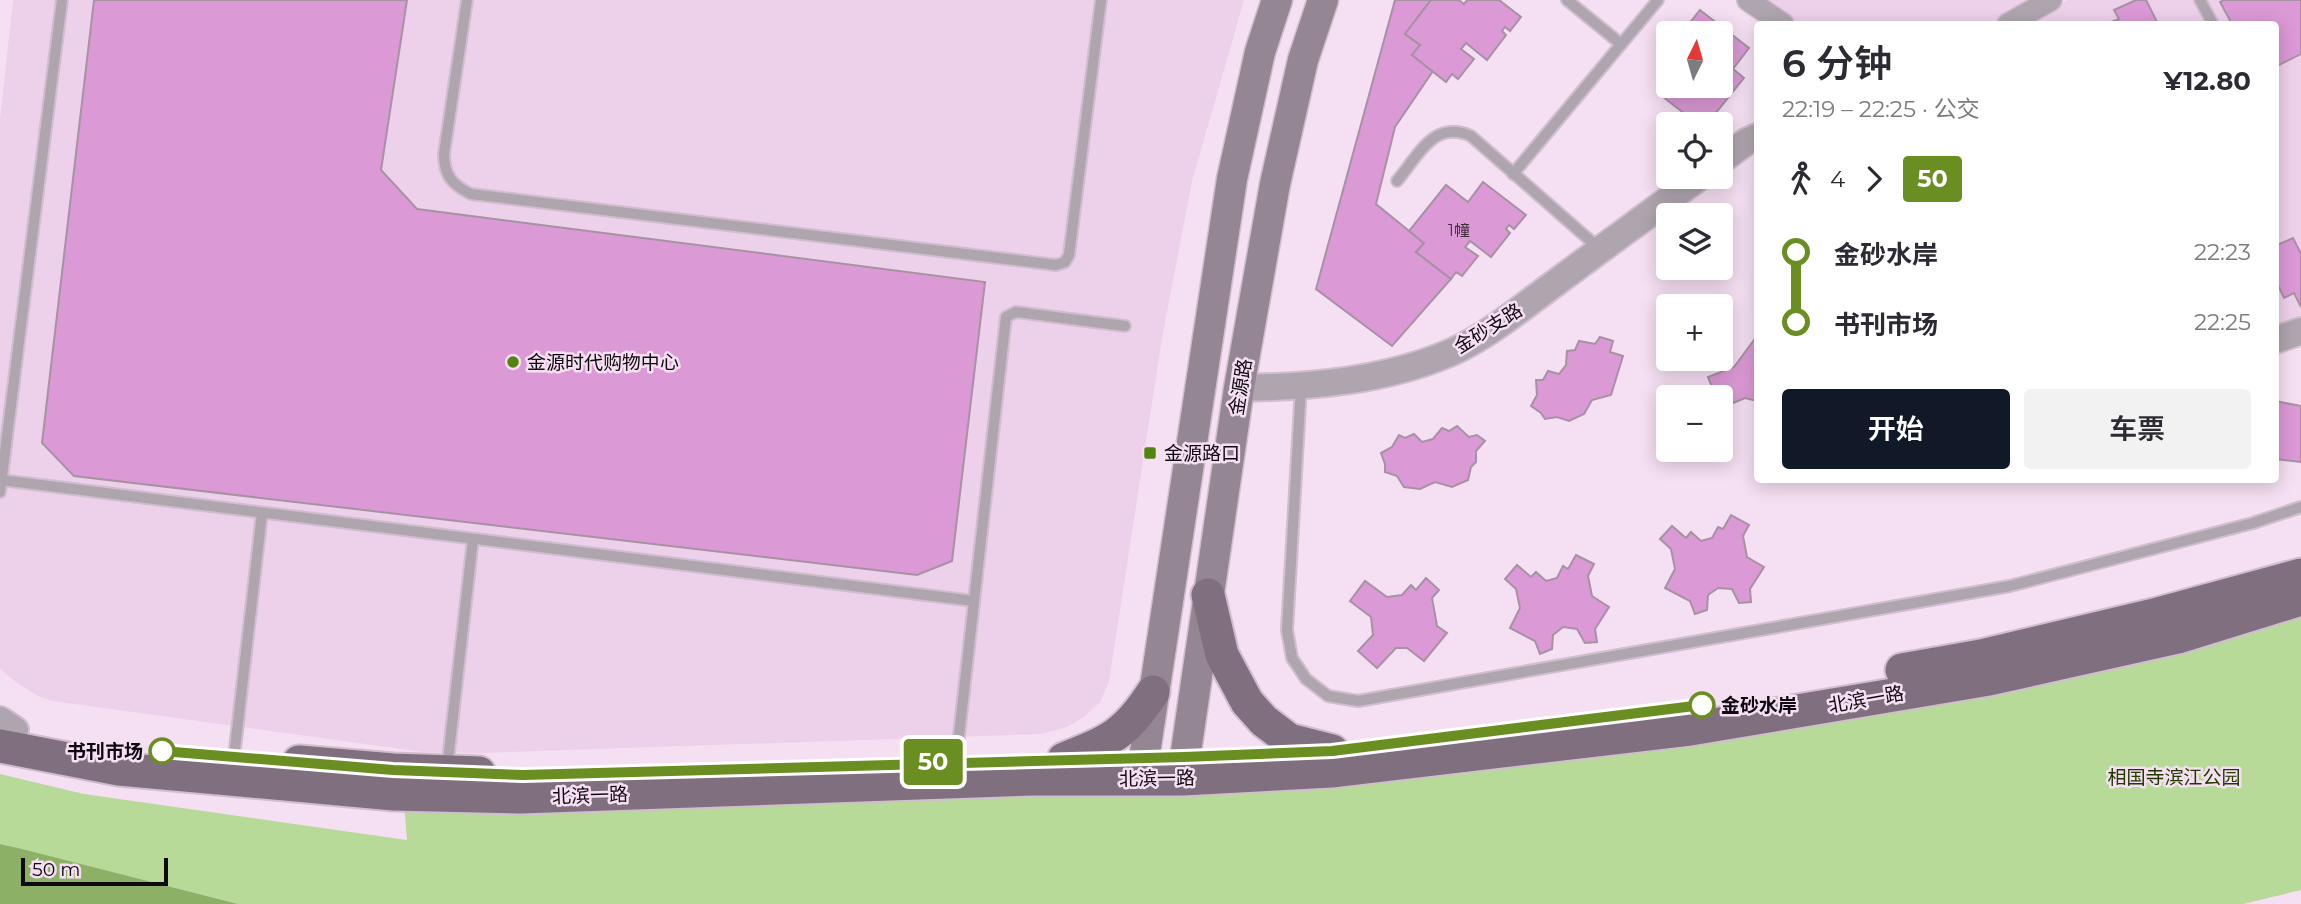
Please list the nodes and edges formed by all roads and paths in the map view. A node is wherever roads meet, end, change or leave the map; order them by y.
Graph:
1 (62, 0) edge
2 (467, 0) edge
3 (1101, 0) edge
4 (1278, 0) edge
5 (1323, 0) edge
6 (1567, 0) edge
7 (1658, 0) edge
8 (1748, 0) edge
9 (2200, 0) edge
10 (2045, 2) edge
11 (1779, 21) edge
12 (2013, 21) edge
13 (2211, 21) edge
14 (1621, 44) junction
15 (1754, 138) edge
16 (1733, 152) edge
17 (1513, 174) junction
18 (1397, 181) dead end
19 (1683, 189) edge
20 (1601, 250) junction
21 (1125, 326) dead end
22 (2301, 331) edge
23 (2279, 339) edge
24 (1301, 387) junction
25 (1239, 388) junction
26 (1, 486) edge
27 (2301, 507) edge
28 (262, 513) junction
29 (473, 539) junction
30 (2301, 575) edge
31 (1170, 584) junction
32 (1208, 595) junction
33 (2301, 599) edge
34 (974, 601) junction
35 (1153, 692) junction
36 (4, 731) edge
37 (1332, 751) junction
38 (233, 757) junction
39 (1064, 759) junction
40 (956, 762) junction
41 (1142, 768) junction
42 (1183, 768) junction
43 (447, 772) junction

1 - 26 lane
2 - 3 lane
4 - 31 main road, 金源路
5 - 25 main road, 金源路
6 - 14 lane
7 - 14 lane
8 - 11 street
9 - 13 lane
10 - 12 street
14 - 17 lane
15 - 16 street
17 - 18 lane
17 - 20 lane
19 - 20 street, 金砂支路
20 - 24 street, 金砂支路
21 - 34 lane
22 - 23 street
24 - 25 street, 金砂支路
24 - 27 lane
25 - 32 main road, 金源路
26 - 28 lane
28 - 29 lane
28 - 38 lane
29 - 34 lane
29 - 43 lane
30 - 37 main road, 北滨一路
31 - 32 main road
31 - 35 main road, 金源路
32 - 37 main road
32 - 42 main road, 金源路
33 - 42 main road, 北滨一路
34 - 40 lane
35 - 39 main road
35 - 41 main road, 金源路
36 - 38 main road, 北滨一路
36 - 41 main road, 北滨一路
37 - 42 main road, 北滨一路
38 - 43 main road, 北滨一路
39 - 40 main road, 北滨一路
39 - 41 main road, 北滨一路
40 - 43 main road, 北滨一路
41 - 42 main road, 北滨一路

